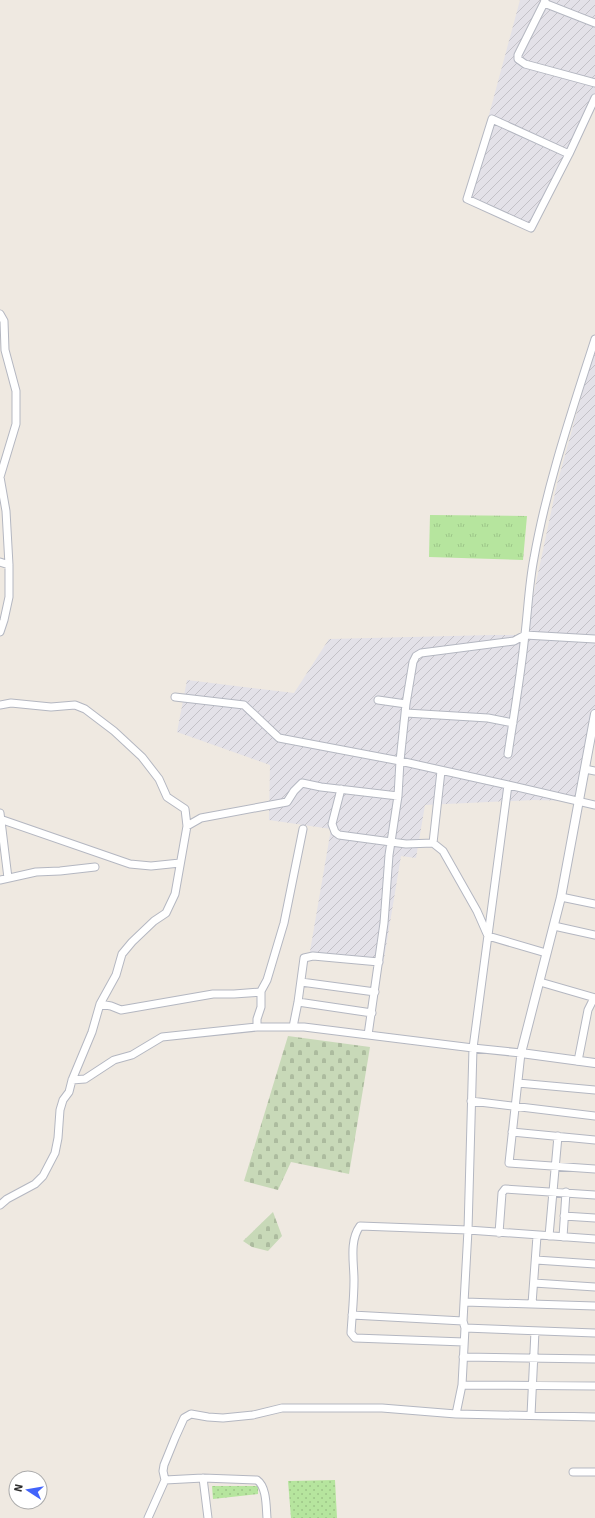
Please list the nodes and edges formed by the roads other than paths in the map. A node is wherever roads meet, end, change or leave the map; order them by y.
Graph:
1 (544, 2) edge
2 (595, 23) edge
3 (595, 83) edge
4 (595, 98) edge
5 (569, 154) junction
6 (0, 314) edge
7 (595, 339) edge
8 (0, 562) edge
9 (9, 566) junction
10 (0, 632) edge
11 (525, 635) junction
12 (595, 638) edge
13 (175, 697) dead end
14 (378, 700) dead end
15 (406, 704) junction
16 (0, 705) edge
17 (406, 713) junction
18 (595, 714) edge
19 (513, 723) junction
20 (593, 738) edge
21 (508, 754) dead end
22 (400, 761) junction
23 (585, 769) junction
24 (441, 770) junction
25 (595, 771) edge
26 (508, 786) junction
27 (341, 789) junction
28 (398, 796) junction
29 (579, 801) junction
30 (595, 805) edge
31 (0, 817) edge
32 (187, 826) junction
33 (303, 829) dead end
34 (391, 842) junction
35 (432, 843) junction
36 (180, 863) junction
37 (95, 867) dead end
38 (8, 878) junction
39 (0, 880) edge
40 (561, 897) junction
41 (595, 904) edge
42 (554, 926) junction
43 (488, 936) junction
44 (595, 936) edge
45 (546, 953) junction
46 (379, 962) junction
47 (301, 982) junction
48 (540, 982) junction
49 (261, 992) junction
50 (375, 992) junction
51 (594, 998) edge
52 (298, 1002) junction
53 (100, 1004) junction
54 (372, 1013) junction
55 (257, 1027) junction
56 (292, 1027) junction
57 (368, 1035) junction
58 (473, 1048) junction
59 (521, 1053) junction
60 (578, 1062) junction
61 (595, 1063) edge
62 (72, 1080) junction
63 (518, 1083) junction
64 (595, 1090) edge
65 (471, 1102) junction
66 (515, 1107) junction
67 (595, 1116) edge
68 (512, 1132) junction
69 (558, 1136) junction
70 (595, 1140) edge
71 (555, 1167) junction
72 (595, 1169) edge
73 (553, 1192) junction
74 (566, 1192) junction
75 (595, 1194) edge
76 (0, 1204) edge
77 (564, 1216) junction
78 (595, 1218) edge
79 (468, 1230) junction
80 (499, 1233) junction
81 (537, 1236) junction
82 (549, 1236) junction
83 (563, 1237) junction
84 (595, 1239) edge
85 (536, 1260) junction
86 (595, 1264) edge
87 (534, 1283) junction
88 (595, 1287) edge
89 (465, 1302) junction
90 (532, 1304) junction
91 (595, 1306) edge
92 (352, 1315) junction
93 (464, 1324) junction
94 (535, 1332) junction
95 (595, 1333) edge
96 (464, 1342) junction
97 (463, 1357) junction
98 (533, 1358) junction
99 (595, 1359) edge
100 (462, 1385) junction
101 (532, 1385) junction
102 (595, 1386) edge
103 (456, 1414) junction
104 (531, 1415) junction
105 (595, 1417) edge
106 (573, 1472) dead end
107 (595, 1472) edge
108 (203, 1478) junction
109 (165, 1480) junction
110 (148, 1518) edge
111 (208, 1518) edge
112 (267, 1518) edge

1 - 2 street
1 - 3 street
4 - 5 street
5 - 5 street
6 - 9 street
7 - 11 street
8 - 9 street
9 - 10 street
11 - 12 street
11 - 15 street
11 - 19 street
13 - 22 street
14 - 15 street
15 - 17 street
16 - 32 street
17 - 19 street
17 - 22 street
18 - 20 street
19 - 21 street
20 - 23 street
22 - 24 street
22 - 28 street
23 - 25 street
23 - 29 street
24 - 26 street
24 - 35 street
26 - 29 street
26 - 43 street
27 - 28 street
27 - 32 street
27 - 34 street
28 - 34 street
29 - 30 street
29 - 40 street
31 - 36 street
31 - 38 street
32 - 36 street
33 - 49 street
34 - 35 street
34 - 46 street
35 - 43 street
36 - 53 street
37 - 38 street
38 - 39 street
40 - 41 street
40 - 42 street
42 - 44 street
42 - 45 street
43 - 45 street
43 - 58 street
45 - 48 street
46 - 47 street
46 - 50 street
47 - 50 street
47 - 52 street
48 - 51 street
48 - 59 street
49 - 53 street
49 - 55 street
50 - 54 street
51 - 60 street
52 - 54 street
52 - 56 street
53 - 62 street
54 - 57 street
55 - 56 street
55 - 62 street
56 - 57 street
57 - 58 street
58 - 59 street
58 - 65 street
59 - 60 street
59 - 63 street
60 - 61 street
62 - 76 street
63 - 64 street
63 - 66 street
65 - 66 street
65 - 79 street
66 - 67 street
66 - 68 street
68 - 69 street
68 - 71 street
69 - 70 street
69 - 71 street
71 - 72 street
71 - 73 street
73 - 74 street
73 - 80 street
73 - 82 street
74 - 75 street
74 - 77 street
77 - 78 street
77 - 83 street
79 - 80 street
79 - 89 street
79 - 92 street
80 - 81 street
81 - 82 street
81 - 85 street
82 - 83 street
83 - 84 street
85 - 86 street
85 - 87 street
87 - 88 street
87 - 90 street
89 - 90 street
89 - 93 street
90 - 91 street
92 - 93 street
92 - 96 street
93 - 94 street
93 - 96 street
94 - 95 street
94 - 98 street
96 - 97 street
97 - 98 street
97 - 100 street
98 - 99 street
98 - 101 street
100 - 101 street
100 - 103 street
101 - 102 street
101 - 104 street
103 - 104 street
103 - 109 street
104 - 105 street
106 - 107 street
108 - 109 street
108 - 111 street
108 - 112 street
109 - 110 street

